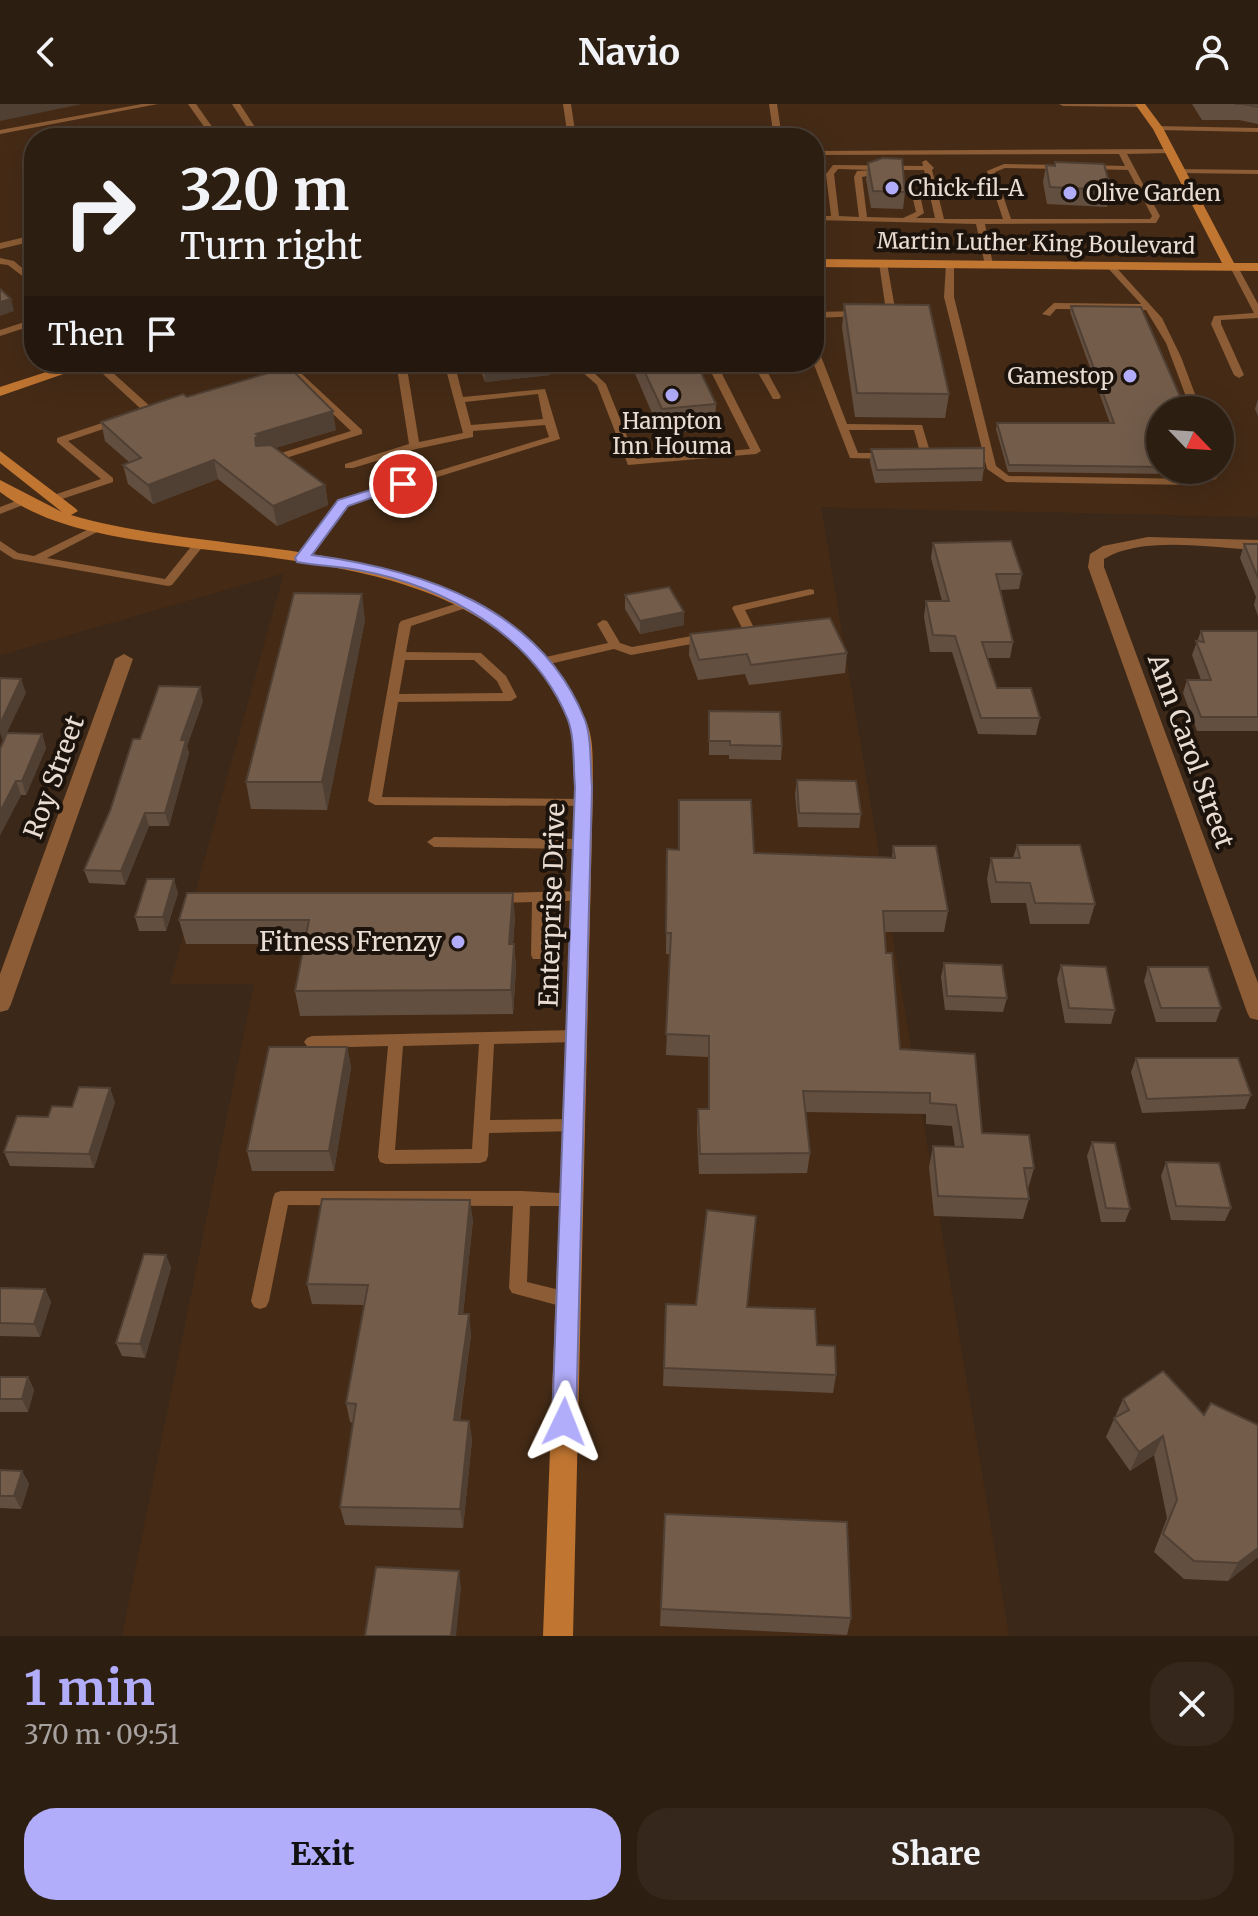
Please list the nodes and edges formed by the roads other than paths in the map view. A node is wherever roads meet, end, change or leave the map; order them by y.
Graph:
1 (154, 104) edge
2 (192, 104) edge
3 (236, 104) edge
4 (567, 104) edge
5 (773, 104) edge
6 (1063, 104) edge
7 (1141, 105) edge
8 (209, 128) edge
9 (252, 128) edge
10 (571, 128) edge
11 (777, 128) edge
12 (1158, 128) junction
13 (1258, 130) edge
14 (0, 132) edge
15 (919, 151) junction
16 (1168, 151) junction
17 (1122, 152) junction
18 (824, 153) edge
19 (930, 168) junction
20 (1130, 168) junction
21 (1179, 171) junction
22 (1258, 172) edge
23 (912, 181) dead end
24 (916, 195) dead end
25 (824, 218) edge
26 (835, 219) junction
27 (863, 219) junction
28 (901, 220) junction
29 (940, 221) junction
30 (980, 222) junction
31 (1008, 222) junction
32 (24, 240) edge
33 (0, 246) edge
34 (0, 261) edge
35 (824, 263) edge
36 (883, 263) junction
37 (950, 264) junction
38 (989, 265) junction
39 (1110, 266) junction
40 (1232, 267) junction
41 (1258, 267) edge
42 (24, 274) edge
43 (1148, 307) junction
44 (1047, 314) dead end
45 (1258, 314) edge
46 (824, 315) edge
47 (24, 325) edge
48 (0, 333) edge
49 (62, 372) edge
50 (104, 372) edge
51 (294, 372) edge
52 (403, 372) edge
53 (452, 372) edge
54 (587, 372) edge
55 (716, 372) edge
56 (762, 372) edge
57 (822, 372) edge
58 (1239, 375) dead end
59 (0, 392) edge
60 (1191, 396) edge
61 (776, 397) dead end
62 (460, 400) junction
63 (549, 422) junction
64 (843, 427) junction
65 (467, 428) junction
66 (414, 446) junction
67 (0, 455) edge
68 (265, 461) edge
69 (349, 466) dead end
70 (1146, 481) edge
71 (0, 485) edge
72 (52, 499) junction
73 (24, 501) junction
74 (0, 511) edge
75 (97, 528) junction
76 (0, 544) edge
77 (198, 545) junction
78 (1258, 545) edge
79 (302, 558) junction
80 (35, 560) junction
81 (810, 592) dead end
82 (468, 604) junction
83 (603, 624) dead end
84 (615, 645) junction
85 (399, 656) junction
86 (124, 659) dead end
87 (541, 662) junction
88 (392, 698) junction
89 (583, 803) junction
90 (434, 842) dead end
91 (582, 844) junction
92 (580, 896) junction
93 (476, 898) edge
94 (539, 898) junction
95 (538, 955) dead end
96 (0, 1004) edge
97 (1258, 1012) edge
98 (576, 1036) junction
99 (487, 1038) junction
100 (396, 1040) junction
101 (312, 1042) dead end
102 (573, 1126) junction
103 (481, 1127) junction
104 (522, 1198) junction
105 (571, 1199) junction
106 (568, 1300) junction
107 (260, 1301) dead end
108 (558, 1636) edge

1 - 14 lane
2 - 8 lane
3 - 9 lane
4 - 10 lane
5 - 11 lane
6 - 7 lane
7 - 12 street
12 - 13 lane
12 - 16 street
15 - 17 lane
15 - 18 lane
15 - 19 lane
16 - 17 lane
16 - 21 street
17 - 20 lane
19 - 26 lane
19 - 29 lane
20 - 31 lane
20 - 31 lane
21 - 22 lane
21 - 40 street
23 - 27 lane
24 - 28 lane
25 - 26 lane
26 - 27 lane
27 - 28 lane
28 - 29 lane
29 - 30 lane
30 - 31 lane
30 - 38 lane
32 - 33 lane
34 - 42 lane
35 - 36 street, Martin Luther King Boulevard
36 - 37 street, Martin Luther King Boulevard
36 - 46 lane
37 - 38 street, Martin Luther King Boulevard
37 - 70 lane
38 - 39 street, Martin Luther King Boulevard
39 - 40 street, Martin Luther King Boulevard
39 - 43 lane
40 - 41 street, Martin Luther King Boulevard
40 - 45 lane
43 - 44 lane
43 - 60 lane
45 - 58 lane
47 - 48 lane
49 - 59 street
50 - 72 lane
51 - 68 lane
52 - 66 lane
53 - 62 lane
54 - 55 lane
56 - 61 lane
57 - 64 lane
62 - 63 lane
62 - 65 lane
63 - 65 lane
63 - 79 lane
64 - 64 lane
65 - 66 lane
66 - 69 lane
67 - 72 street, Enterprise Drive
71 - 73 street, Enterprise Drive
72 - 75 street, Enterprise Drive
73 - 74 lane
73 - 75 street, Enterprise Drive
75 - 77 street, Enterprise Drive
75 - 80 lane
76 - 80 lane
77 - 79 street, Enterprise Drive
77 - 80 lane
78 - 97 street, Ann Carol Street
79 - 82 street, Enterprise Drive
81 - 84 lane
82 - 85 lane
82 - 87 street, Enterprise Drive
83 - 84 lane
84 - 87 lane
85 - 88 lane
85 - 88 lane
86 - 96 street, Roy Street
87 - 89 street, Enterprise Drive
88 - 89 lane
89 - 91 street, Enterprise Drive
90 - 91 lane
91 - 92 street, Enterprise Drive
92 - 94 lane
92 - 98 street, Enterprise Drive
93 - 94 lane
94 - 95 lane
98 - 99 lane
98 - 102 street, Enterprise Drive
99 - 100 lane
99 - 103 lane
100 - 101 lane
100 - 103 lane
102 - 103 lane
102 - 105 street, Enterprise Drive
104 - 105 lane
104 - 106 lane
104 - 107 lane
105 - 106 street, Enterprise Drive
106 - 108 street, Enterprise Drive

